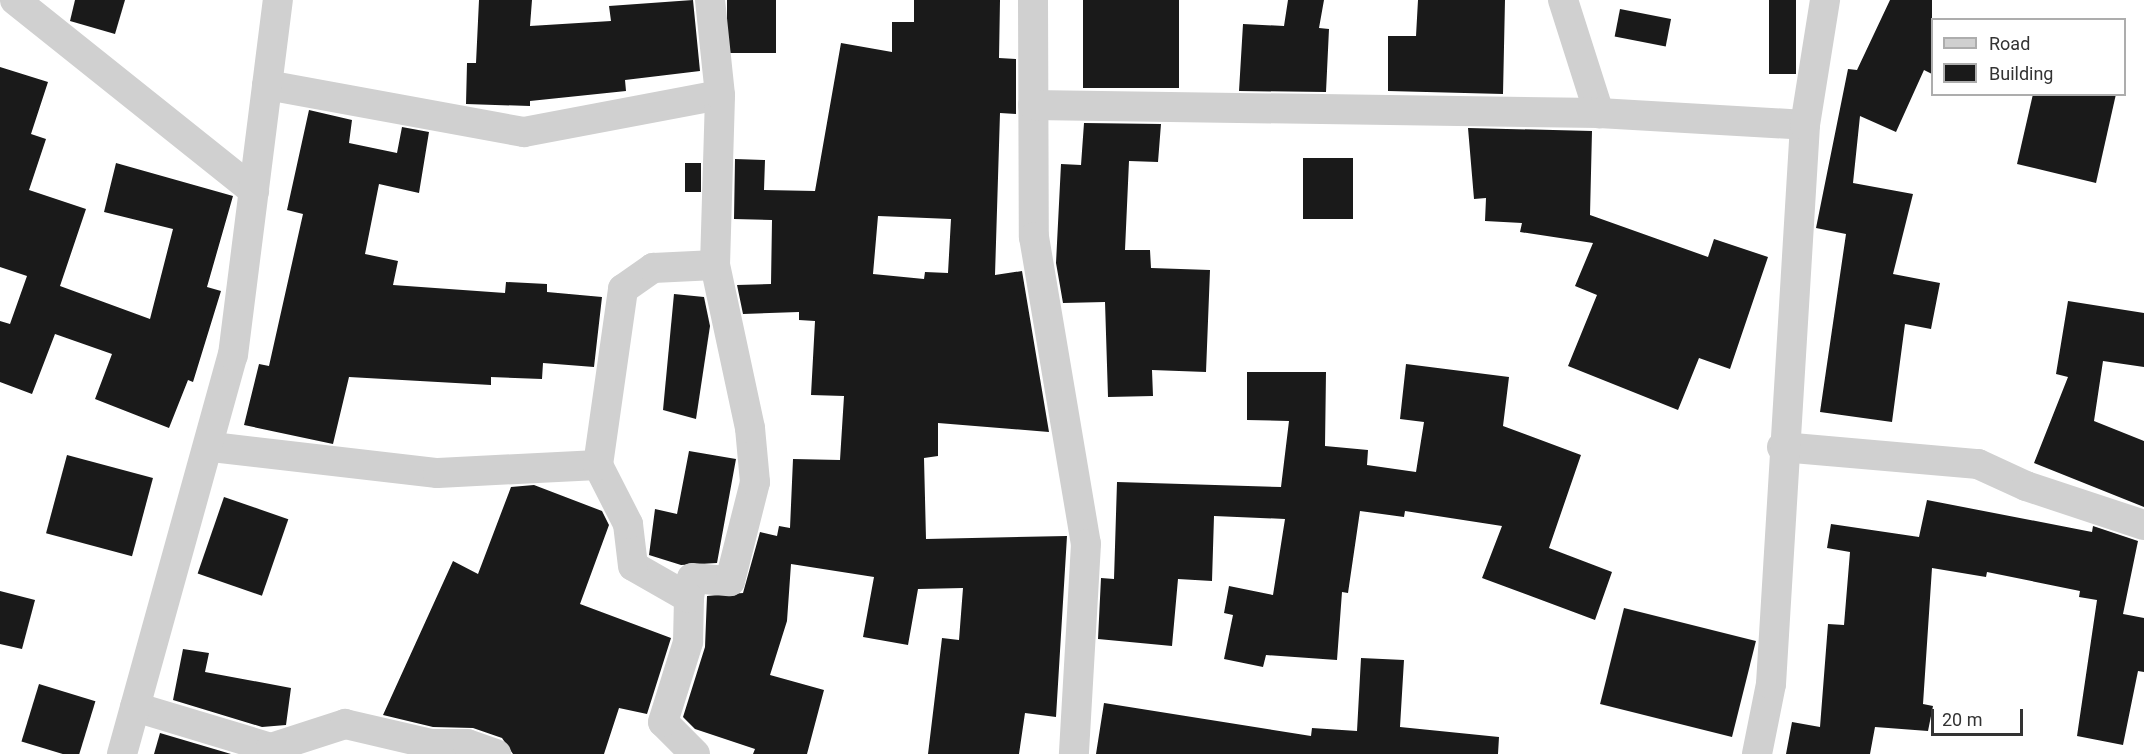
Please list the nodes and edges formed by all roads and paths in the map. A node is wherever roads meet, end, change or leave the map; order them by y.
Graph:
1 (15, 0) edge
2 (278, 0) edge
3 (710, 0) edge
4 (1033, 0) edge
5 (1563, 0) edge
6 (1825, 0) edge
7 (267, 85) junction
8 (720, 95) junction
9 (1033, 105) junction
10 (1599, 113) junction
11 (1805, 125) junction
12 (254, 191) junction
13 (715, 265) junction
14 (212, 447) junction
15 (1782, 447) junction
16 (598, 465) junction
17 (2144, 525) edge
18 (689, 598) junction
19 (135, 707) junction
20 (122, 754) edge
21 (496, 754) edge
22 (695, 754) edge
23 (1074, 754) edge
24 (1756, 754) edge

1 - 12 street
2 - 7 street
3 - 8 street
4 - 9 street
5 - 10 street
6 - 11 street
7 - 8 street
7 - 12 street
8 - 13 street
9 - 10 street
9 - 23 street
10 - 11 street
11 - 15 street
12 - 14 street
13 - 16 street
13 - 18 street
14 - 16 street
14 - 19 street
15 - 17 street
15 - 24 street
16 - 18 street
18 - 22 street
19 - 20 street
19 - 21 street

